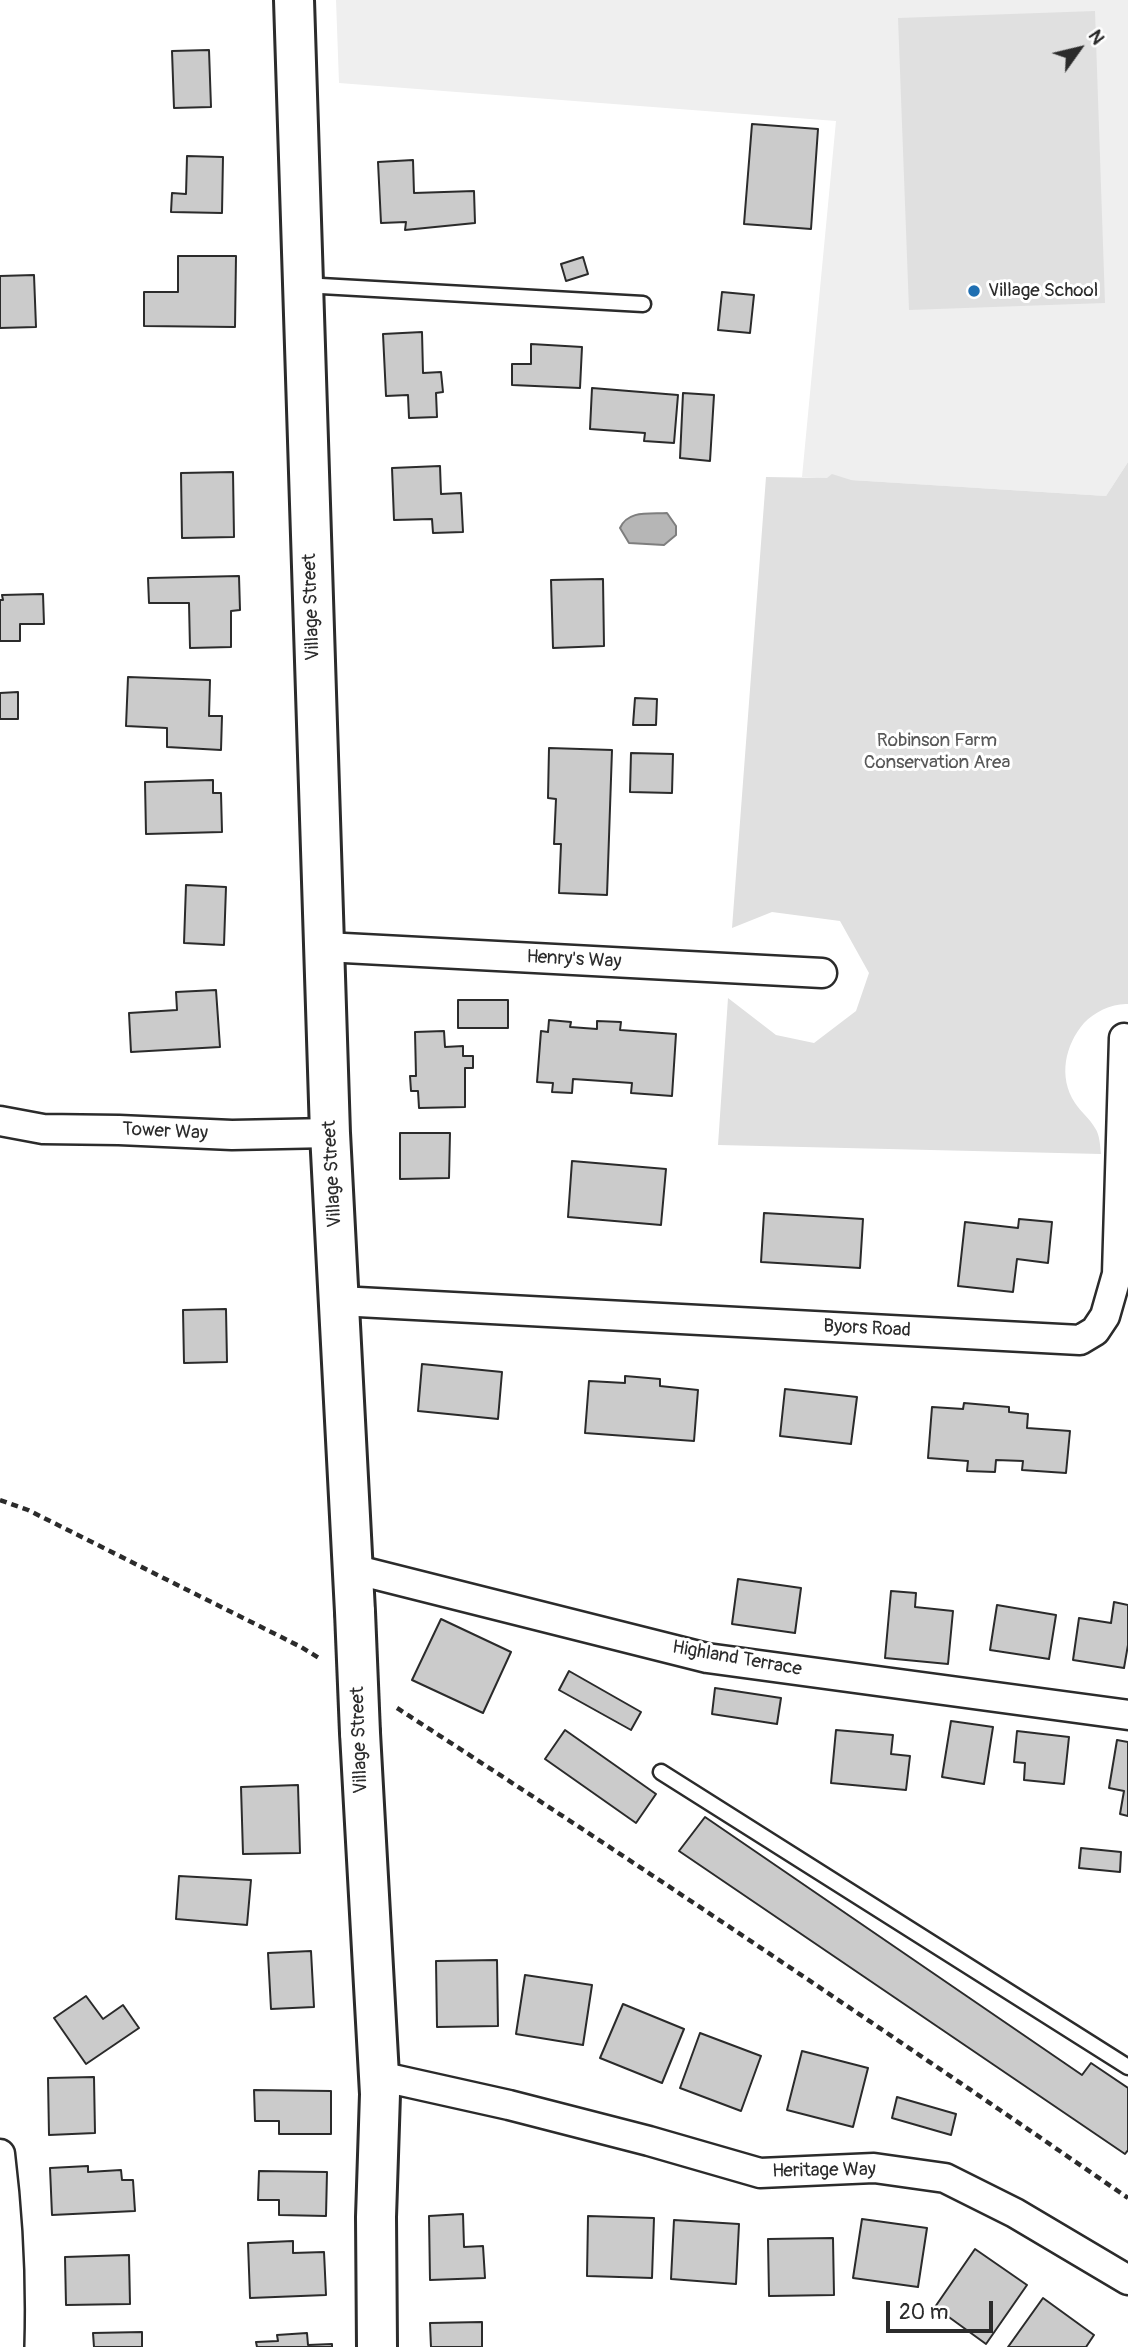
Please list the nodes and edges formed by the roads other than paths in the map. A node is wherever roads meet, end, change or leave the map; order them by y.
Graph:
1 (294, 0) edge
2 (302, 285) junction
3 (643, 304) dead end
4 (325, 947) junction
5 (822, 973) dead end
6 (1124, 1038) dead end
7 (0, 1121) edge
8 (330, 1133) junction
9 (339, 1301) junction
10 (353, 1569) junction
11 (1128, 1715) edge
12 (661, 1772) dead end
13 (1128, 2067) edge
14 (379, 2076) junction
15 (0, 2154) edge
16 (1128, 2280) edge
17 (9, 2347) edge
18 (377, 2347) edge

1 - 2 main road, Village Street
2 - 3 lane
2 - 4 main road, Village Street
4 - 5 street, Henry's Way
4 - 8 main road, Village Street
6 - 9 street, Byors Road
7 - 8 street, Tower Way
8 - 9 main road, Village Street
9 - 10 main road, Village Street
10 - 11 street, Highland Terrace
10 - 14 main road, Village Street, bridge
12 - 13 lane
14 - 16 street, Heritage Way
14 - 18 main road, Village Street
15 - 17 street

